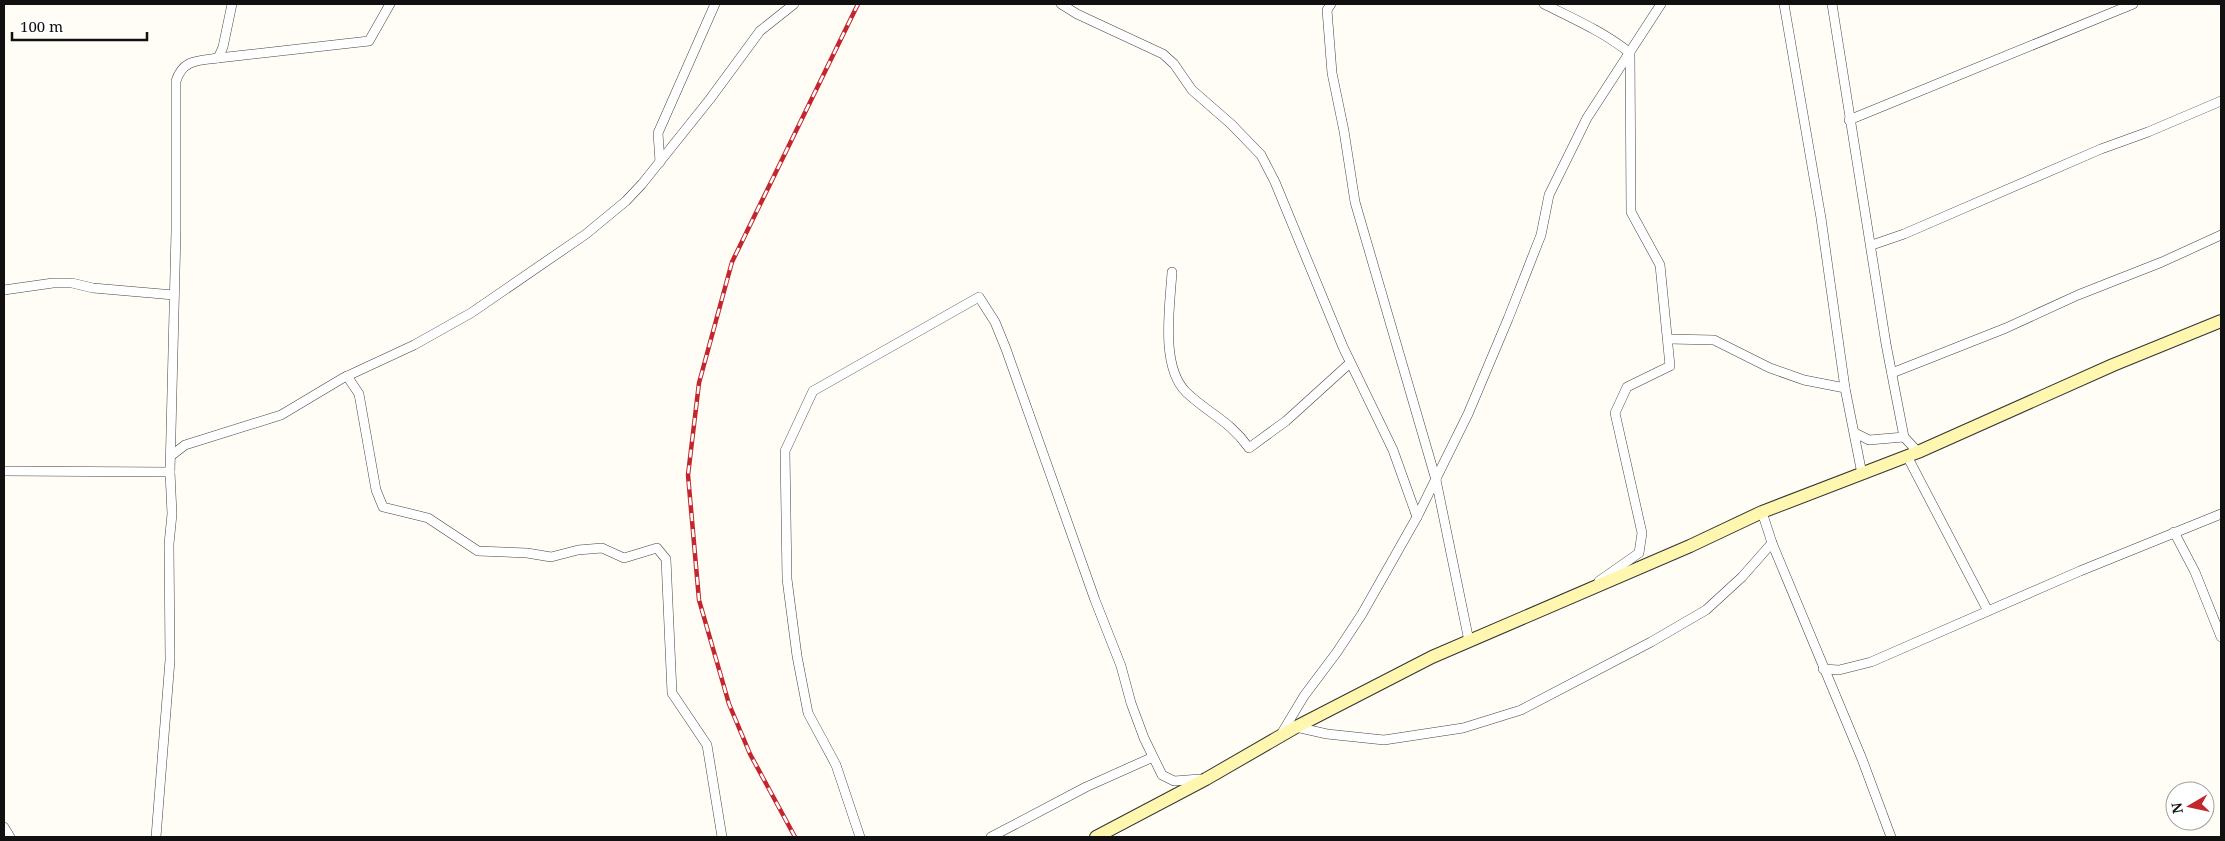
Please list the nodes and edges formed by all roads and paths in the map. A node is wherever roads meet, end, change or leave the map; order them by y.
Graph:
1 (232, 4) edge
2 (390, 4) edge
3 (715, 4) edge
4 (794, 4) edge
5 (1061, 4) edge
6 (1331, 4) edge
7 (1544, 4) edge
8 (1662, 4) edge
9 (1784, 4) edge
10 (1832, 4) edge
11 (2132, 4) edge
12 (2122, 6) edge
13 (1630, 53) junction
14 (218, 58) junction
15 (2221, 101) edge
16 (1849, 120) junction
17 (660, 162) junction
18 (2221, 235) edge
19 (1872, 245) junction
20 (1172, 272) dead end
21 (4, 290) edge
22 (174, 295) junction
23 (2221, 321) edge
24 (1669, 339) junction
25 (1350, 363) junction
26 (1892, 373) junction
27 (348, 376) junction
28 (1845, 388) junction
29 (1856, 433) junction
30 (1904, 437) junction
31 (1913, 454) junction
32 (172, 455) junction
33 (4, 471) edge
34 (170, 472) junction
35 (1862, 474) junction
36 (1436, 480) junction
37 (1762, 512) junction
38 (2221, 514) edge
39 (1417, 517) junction
40 (2174, 532) junction
41 (1772, 543) junction
42 (1582, 592) junction
43 (1988, 611) junction
44 (2221, 638) edge
45 (1469, 641) junction
46 (1823, 669) junction
47 (1296, 727) junction
48 (1280, 736) junction
49 (1153, 757) junction
50 (1206, 779) junction
51 (4, 826) edge
52 (10, 837) edge
53 (154, 837) edge
54 (722, 837) edge
55 (860, 837) edge
56 (991, 837) edge
57 (1096, 837) edge
58 (1891, 837) edge

1 - 14 street
2 - 14 street
3 - 17 street
4 - 17 street
5 - 25 street
6 - 36 street
7 - 13 street
8 - 13 street
9 - 28 street
10 - 16 street
11 - 12 street
12 - 16 street
13 - 24 street
13 - 36 street
14 - 22 street
15 - 19 street
16 - 19 street
17 - 27 street
18 - 26 street
19 - 26 street
20 - 25 street
21 - 22 street
22 - 32 street
23 - 31 main road
24 - 28 street
24 - 42 street
25 - 39 street
26 - 30 street
27 - 32 street
27 - 54 street
28 - 29 street
29 - 30 street
29 - 35 street
30 - 31 street
31 - 35 main road
31 - 43 street
32 - 34 street
33 - 34 street
34 - 53 street
35 - 37 main road
36 - 39 street
36 - 45 street
37 - 41 street
37 - 42 main road
38 - 40 street
39 - 48 street
40 - 43 street
40 - 44 street
41 - 46 street
41 - 47 street
42 - 45 main road
43 - 46 street
45 - 47 main road
46 - 58 street
47 - 48 main road
48 - 50 main road
49 - 50 street
49 - 55 street
49 - 56 street
50 - 57 main road
51 - 52 street

